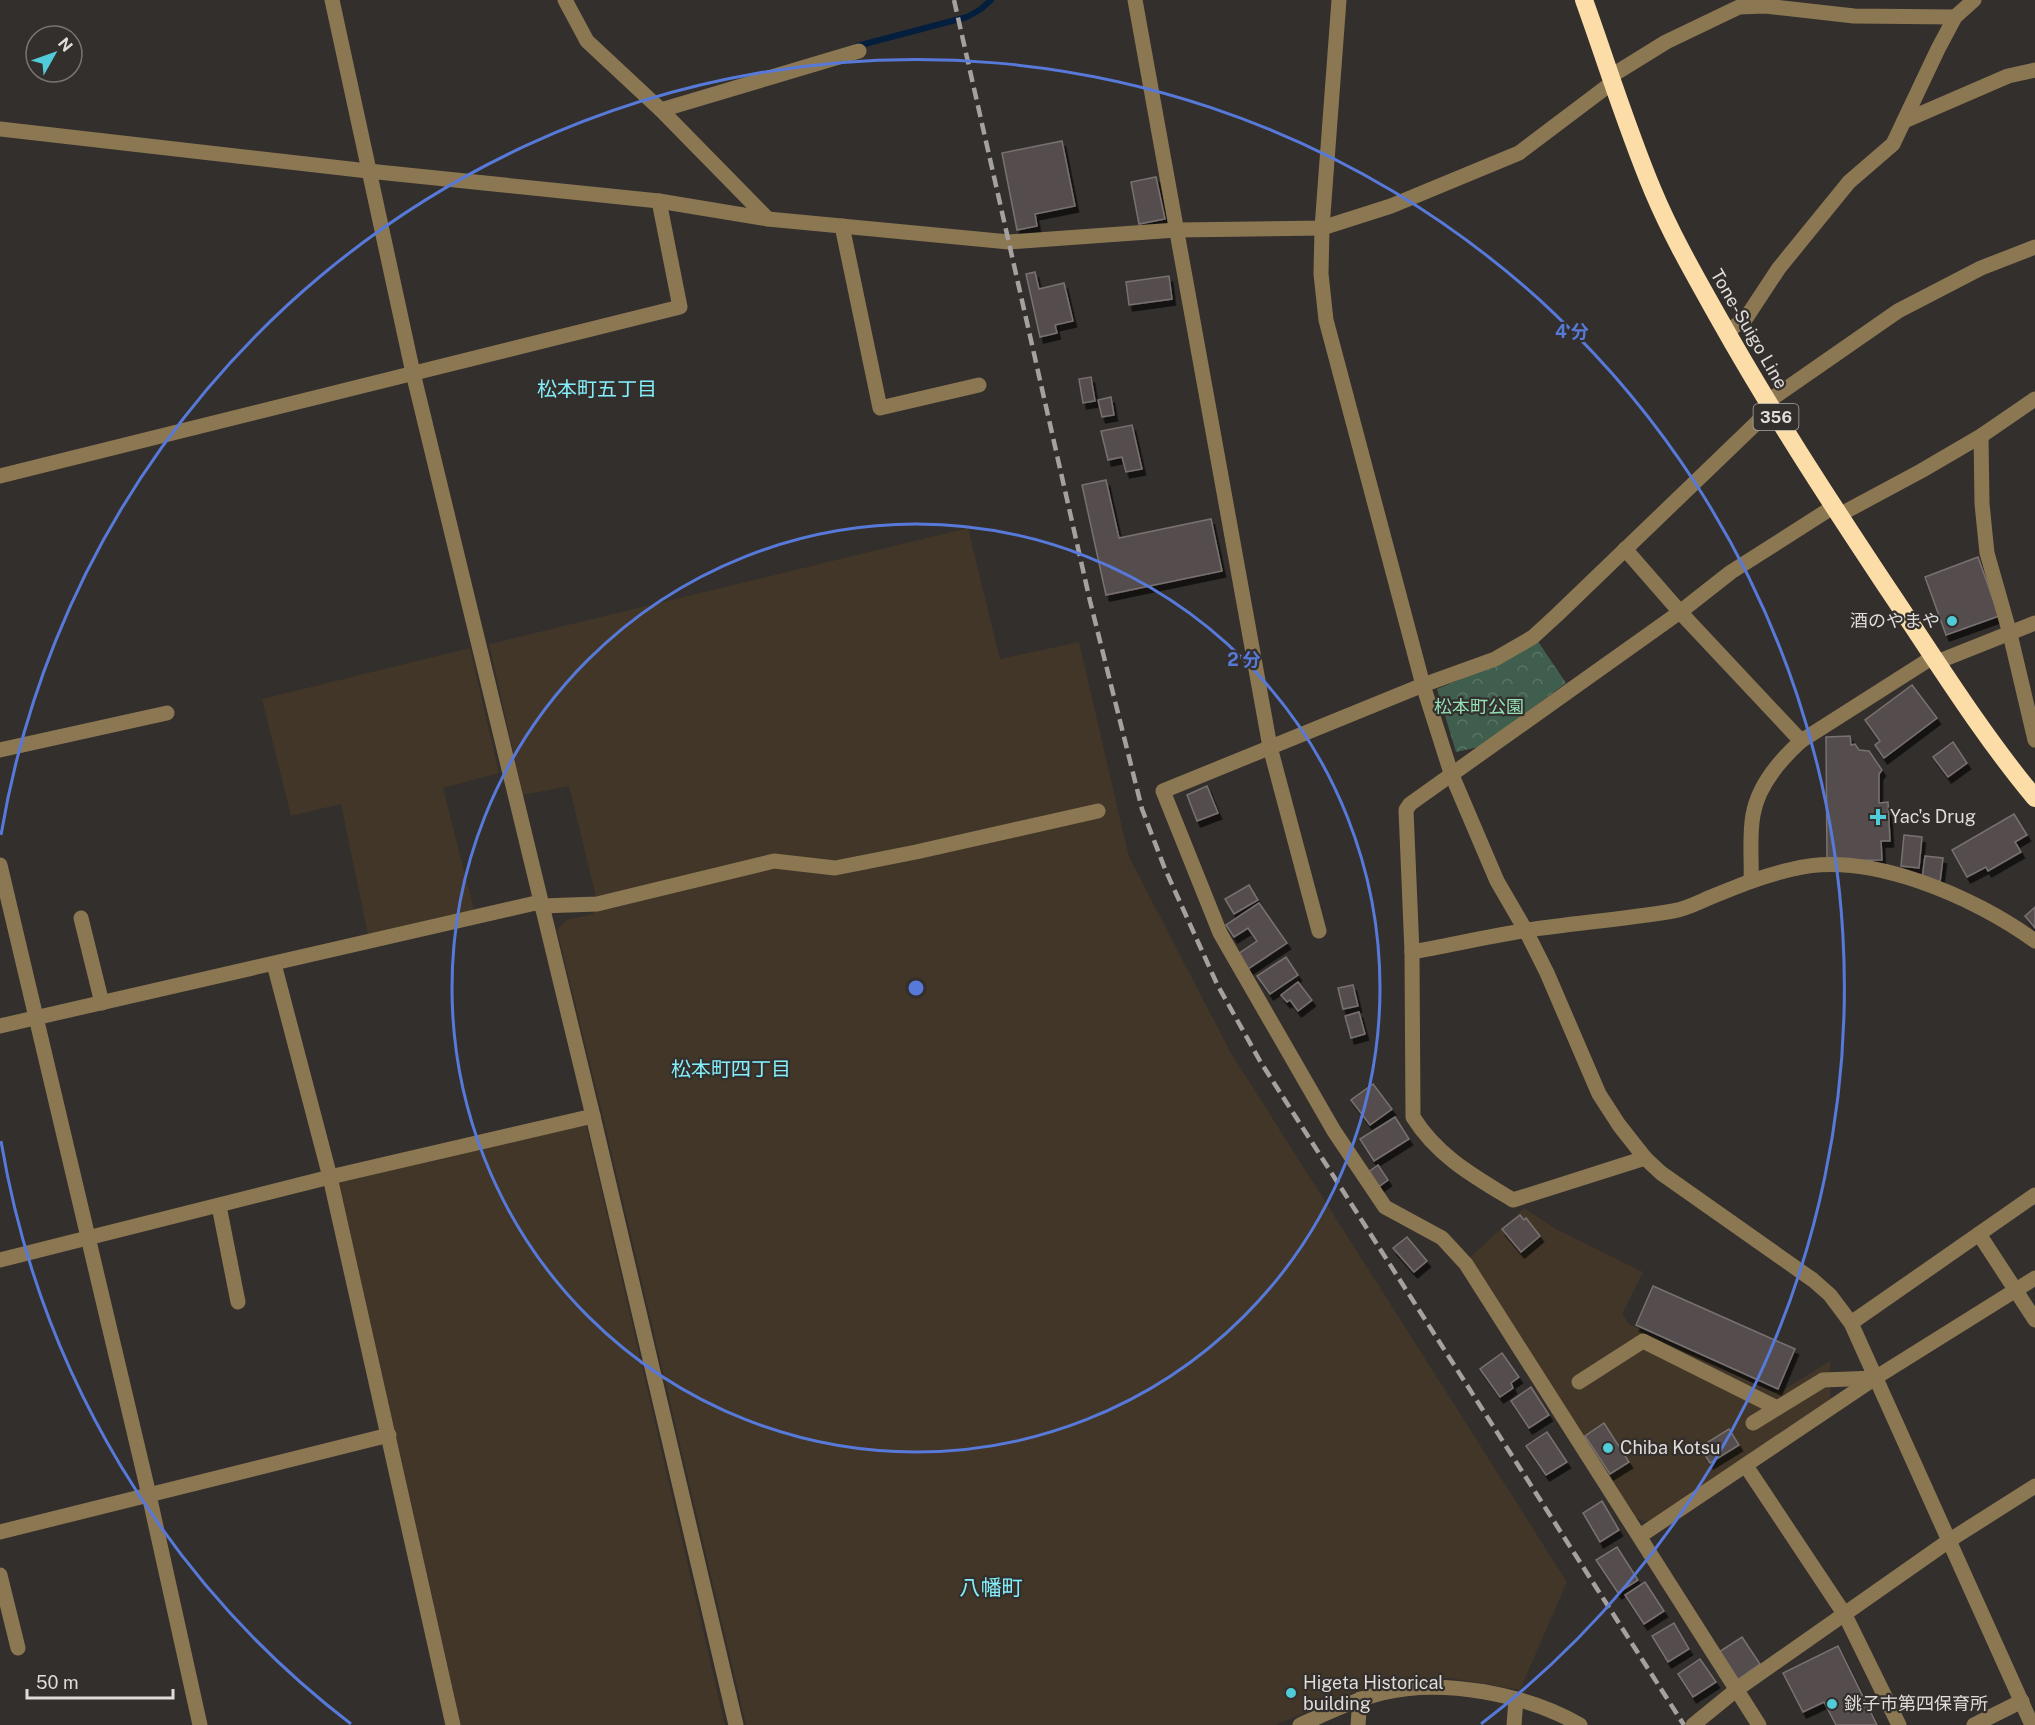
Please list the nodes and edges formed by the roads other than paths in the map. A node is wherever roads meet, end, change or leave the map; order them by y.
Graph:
1 (332, 0) edge
2 (565, 0) edge
3 (1135, 0) edge
4 (1339, 0) edge
5 (1584, 0) edge
6 (1974, 0) edge
7 (1955, 17) junction
8 (860, 51) dead end
9 (2035, 70) edge
10 (1612, 79) junction
11 (661, 110) junction
12 (1904, 121) junction
13 (0, 129) edge
14 (368, 171) junction
15 (659, 201) junction
16 (768, 219) junction
17 (842, 226) junction
18 (1322, 228) junction
19 (1176, 230) junction
20 (2035, 247) edge
21 (1726, 332) junction
22 (413, 374) junction
23 (979, 385) dead end
24 (2035, 399) edge
25 (1769, 406) junction
26 (1981, 436) junction
27 (0, 476) edge
28 (1836, 511) junction
29 (1625, 549) junction
30 (1680, 612) junction
31 (2035, 623) edge
32 (2010, 634) junction
33 (1935, 659) junction
34 (1423, 685) junction
35 (167, 712) dead end
36 (2035, 740) edge
37 (1801, 741) junction
38 (1270, 747) junction
39 (0, 750) edge
40 (1451, 773) junction
41 (2035, 797) edge
42 (1098, 811) dead end
43 (0, 865) edge
44 (1751, 881) junction
45 (540, 904) junction
46 (81, 918) dead end
47 (1319, 931) dead end
48 (1526, 931) junction
49 (2035, 941) edge
50 (1412, 952) junction
51 (274, 964) junction
52 (102, 1003) junction
53 (36, 1018) junction
54 (0, 1026) edge
55 (593, 1116) junction
56 (1645, 1158) junction
57 (330, 1177) junction
58 (2035, 1195) edge
59 (219, 1206) junction
60 (1979, 1234) junction
61 (88, 1238) junction
62 (0, 1260) edge
63 (2035, 1278) edge
64 (2016, 1289) junction
65 (238, 1302) dead end
66 (2035, 1320) edge
67 (1851, 1323) junction
68 (1875, 1377) junction
69 (1579, 1382) dead end
70 (1777, 1408) junction
71 (1753, 1423) dead end
72 (389, 1436) junction
73 (1746, 1466) junction
74 (2035, 1486) edge
75 (149, 1495) junction
76 (0, 1532) edge
77 (1640, 1536) junction
78 (1950, 1540) junction
79 (0, 1575) edge
80 (1845, 1615) junction
81 (18, 1648) dead end
82 (1736, 1690) junction
83 (1360, 1699) junction
84 (1516, 1699) junction
85 (2022, 1701) junction
86 (200, 1725) edge
87 (453, 1725) edge
88 (736, 1725) edge
89 (1300, 1725) edge
90 (1358, 1725) edge
91 (1514, 1725) edge
92 (1580, 1725) edge
93 (1693, 1725) edge
94 (1759, 1725) edge
95 (1899, 1725) edge
96 (1974, 1725) edge
97 (2032, 1725) edge

1 - 14 street
2 - 11 street
3 - 19 street
4 - 18 street
5 - 10 highway, Tone-Suigo Line / 356
6 - 7 street
7 - 10 street
7 - 12 street
8 - 11 street
9 - 12 street
10 - 18 street
10 - 21 highway, Tone-Suigo Line / 356
11 - 16 street
12 - 21 street
13 - 14 street
14 - 15 street
14 - 22 street
15 - 16 street
15 - 22 street
16 - 17 street
17 - 19 street
17 - 23 street
18 - 19 street
18 - 34 street
19 - 38 street
20 - 25 street
21 - 25 highway, Tone-Suigo Line / 356
22 - 27 street
22 - 45 street
24 - 26 street
25 - 28 highway, Tone-Suigo Line / 356
25 - 29 street
26 - 28 street
26 - 32 street
28 - 30 street
28 - 33 highway, Tone-Suigo Line / 356
29 - 30 street
29 - 34 street
30 - 37 street
30 - 40 street
31 - 32 street
32 - 33 street
32 - 36 street
33 - 37 street
33 - 41 highway, Tone-Suigo Line / 356
34 - 38 street
34 - 40 street
35 - 39 street
37 - 44 street
38 - 47 street
38 - 77 street
40 - 48 street
40 - 50 street
42 - 45 street
43 - 53 street
44 - 48 street
44 - 49 street
45 - 51 street
45 - 55 street
46 - 52 street
48 - 50 street
48 - 56 street
50 - 56 street
51 - 52 street
51 - 57 street
52 - 53 street
53 - 54 street
53 - 61 street
55 - 57 street
55 - 88 street
56 - 67 street
57 - 59 street
57 - 72 street
58 - 60 street
59 - 61 street
59 - 65 street
60 - 64 street
60 - 67 street
61 - 62 street
61 - 75 street
63 - 64 street
64 - 66 street
64 - 68 street
67 - 68 street
68 - 70 street
68 - 73 street
68 - 78 street
69 - 70 street
70 - 71 street
72 - 75 street
72 - 87 street
73 - 77 street
73 - 80 street
74 - 78 street
75 - 76 street
75 - 86 street
77 - 82 street
78 - 80 street
78 - 85 street
79 - 81 street
80 - 82 street
80 - 95 street
82 - 93 street
82 - 94 street
83 - 84 street
83 - 89 street
83 - 90 street
84 - 91 street
84 - 92 street
85 - 96 street
85 - 97 street

